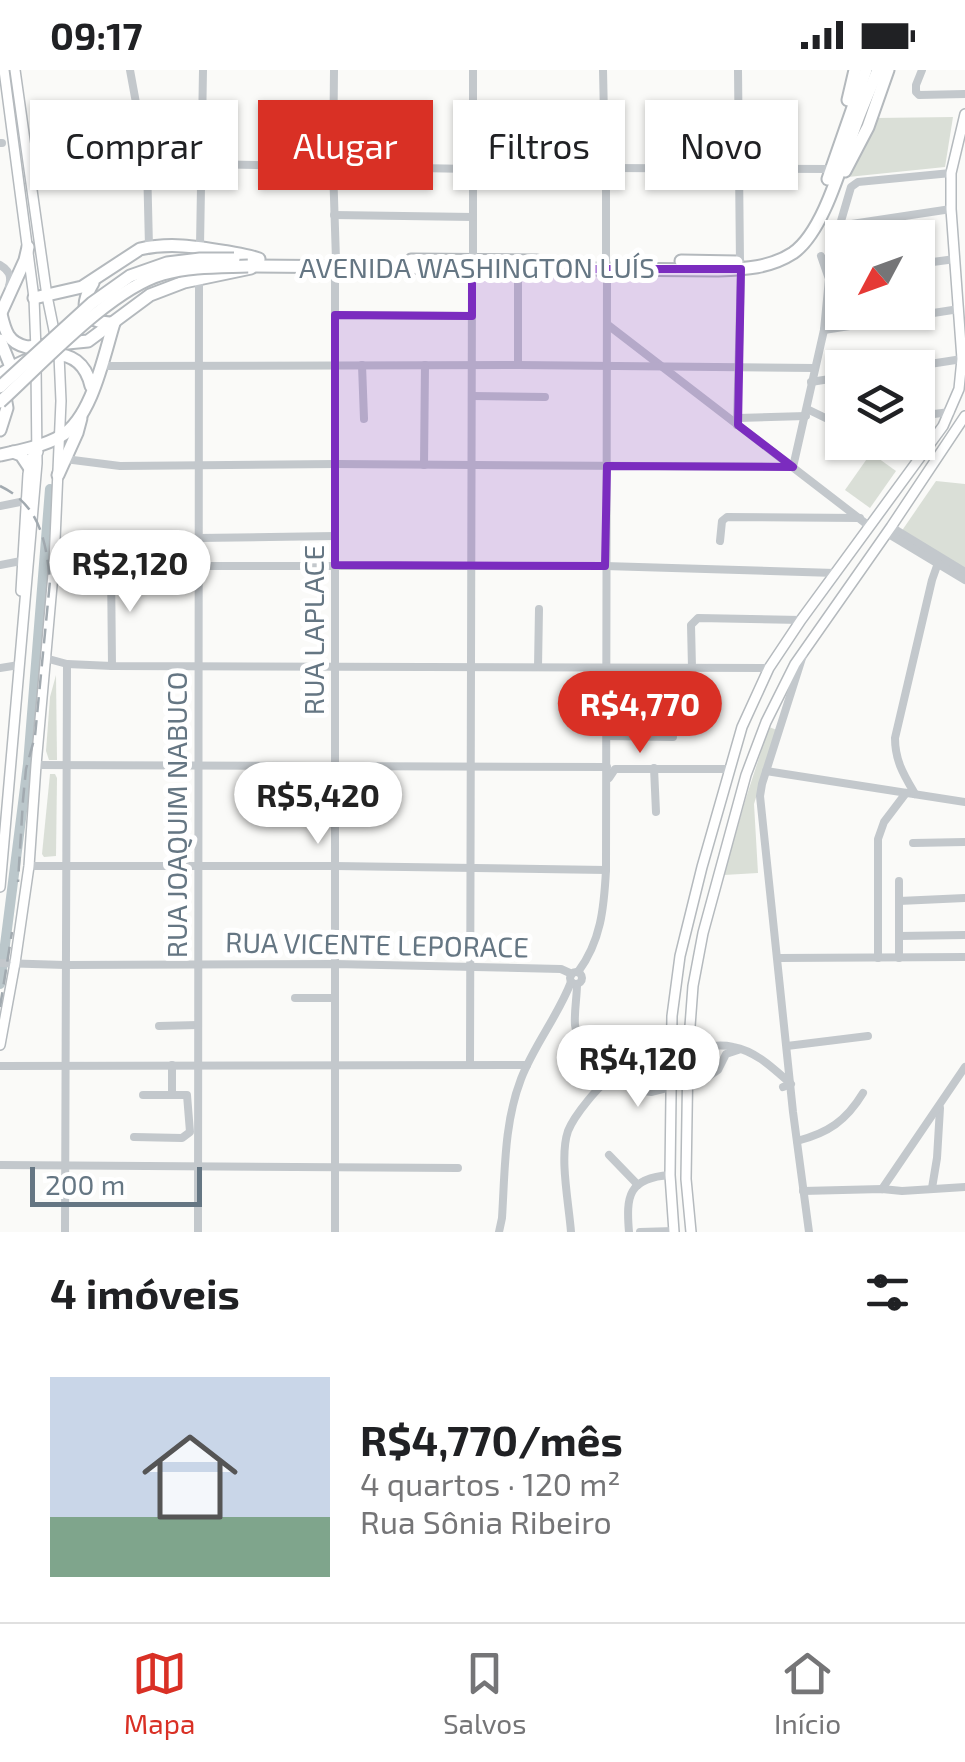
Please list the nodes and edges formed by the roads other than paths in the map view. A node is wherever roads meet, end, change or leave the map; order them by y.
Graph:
1 (4, 70) edge
2 (16, 70) edge
3 (130, 70) edge
4 (203, 70) edge
5 (334, 70) edge
6 (473, 70) edge
7 (603, 70) edge
8 (738, 70) edge
9 (855, 70) edge
10 (866, 70) edge
11 (878, 70) edge
12 (888, 70) edge
13 (922, 70) edge
14 (965, 94) edge
15 (135, 100) edge
16 (202, 100) edge
17 (334, 100) edge
18 (473, 100) edge
19 (604, 100) edge
20 (738, 100) edge
21 (965, 114) edge
22 (832, 166) junction
23 (798, 167) edge
24 (951, 173) junction
25 (148, 190) edge
26 (200, 190) edge
27 (334, 190) edge
28 (472, 190) edge
29 (605, 190) edge
30 (739, 190) edge
31 (830, 196) junction
32 (951, 209) junction
33 (334, 216) junction
34 (473, 217) junction
35 (200, 246) junction
36 (28, 247) junction
37 (149, 247) junction
38 (821, 256) dead end
39 (955, 259) junction
40 (251, 262) junction
41 (935, 262) edge
42 (336, 263) junction
43 (472, 264) junction
44 (606, 264) junction
45 (0, 265) edge
46 (740, 266) junction
47 (518, 268) junction
48 (825, 268) edge
49 (199, 278) junction
50 (95, 279) junction
51 (961, 279) edge
52 (7, 296) junction
53 (41, 297) junction
54 (958, 308) junction
55 (0, 314) edge
56 (335, 316) junction
57 (472, 316) junction
58 (825, 320) edge
59 (114, 323) junction
60 (608, 325) junction
61 (824, 330) junction
62 (0, 340) edge
63 (58, 350) junction
64 (36, 352) junction
65 (962, 359) junction
66 (935, 363) edge
67 (362, 364) junction
68 (518, 364) junction
69 (425, 365) junction
70 (471, 365) junction
71 (108, 366) dead end
72 (198, 366) junction
73 (335, 366) junction
74 (607, 366) junction
75 (661, 366) junction
76 (740, 368) junction
77 (814, 368) junction
78 (5, 371) edge
79 (825, 380) edge
80 (811, 382) junction
81 (0, 387) edge
82 (92, 390) junction
83 (472, 396) junction
84 (544, 397) dead end
85 (0, 402) edge
86 (950, 412) junction
87 (806, 413) junction
88 (80, 414) junction
89 (935, 414) edge
90 (364, 419) dead end
91 (825, 420) edge
92 (738, 421) junction
93 (964, 422) edge
94 (0, 430) edge
95 (60, 436) junction
96 (38, 448) junction
97 (6, 454) edge
98 (63, 458) junction
99 (335, 464) junction
100 (424, 465) junction
101 (470, 465) junction
102 (608, 466) junction
103 (198, 467) junction
104 (793, 467) junction
105 (29, 468) junction
106 (58, 475) joint
107 (25, 500) junction
108 (0, 506) edge
109 (865, 522) junction
110 (889, 530) junction
111 (335, 536) junction
112 (198, 538) junction
113 (720, 542) dead end
114 (22, 561) junction
115 (54, 563) junction
116 (938, 563) junction
117 (111, 565) junction
118 (335, 565) junction
119 (0, 566) edge
120 (198, 566) junction
121 (472, 566) junction
122 (606, 566) junction
123 (965, 572) edge
124 (835, 573) junction
125 (965, 580) edge
126 (539, 609) dead end
127 (801, 620) junction
128 (24, 627) junction
129 (804, 650) junction
130 (45, 658) junction
131 (67, 664) junction
132 (19, 666) junction
133 (112, 666) junction
134 (198, 666) junction
135 (335, 667) junction
136 (472, 667) junction
137 (538, 667) junction
138 (0, 668) edge
139 (606, 668) junction
140 (692, 668) junction
141 (769, 668) junction
142 (44, 670) junction
143 (608, 736) junction
144 (674, 738) dead end
145 (36, 765) junction
146 (66, 765) junction
147 (198, 766) junction
148 (335, 766) junction
149 (470, 766) junction
150 (607, 767) junction
151 (654, 768) junction
152 (730, 770) junction
153 (766, 771) junction
154 (607, 784) junction
155 (335, 792) junction
156 (304, 793) dead end
157 (911, 794) junction
158 (965, 802) edge
159 (656, 812) dead end
160 (965, 842) edge
161 (913, 843) dead end
162 (198, 865) junction
163 (29, 866) junction
164 (65, 866) junction
165 (335, 866) junction
166 (469, 867) junction
167 (1, 870) edge
168 (606, 870) junction
169 (899, 881) dead end
170 (0, 887) edge
171 (965, 898) edge
172 (899, 900) junction
173 (965, 934) edge
174 (898, 936) junction
175 (965, 957) edge
176 (778, 958) junction
177 (878, 958) junction
178 (899, 958) junction
179 (0, 963) edge
180 (14, 963) junction
181 (335, 964) junction
182 (65, 965) junction
183 (198, 965) junction
184 (470, 966) junction
185 (575, 978) junction
186 (566, 996) junction
187 (295, 998) dead end
188 (335, 998) junction
189 (577, 998) junction
190 (198, 1025) junction
191 (159, 1026) dead end
192 (868, 1036) dead end
193 (0, 1045) edge
194 (787, 1046) junction
195 (715, 1047) junction
196 (742, 1050) junction
197 (688, 1052) junction
198 (671, 1059) junction
199 (722, 1059) junction
200 (172, 1065) junction
201 (198, 1065) junction
202 (470, 1065) junction
203 (528, 1065) junction
204 (0, 1066) edge
205 (66, 1066) junction
206 (335, 1066) junction
207 (602, 1066) junction
208 (789, 1066) junction
209 (965, 1067) edge
210 (641, 1070) junction
211 (628, 1072) junction
212 (616, 1075) junction
213 (779, 1076) junction
214 (688, 1084) junction
215 (787, 1086) junction
216 (671, 1088) junction
217 (640, 1090) junction
218 (863, 1093) dead end
219 (143, 1094) dead end
220 (172, 1094) junction
221 (940, 1104) junction
222 (134, 1137) dead end
223 (797, 1141) junction
224 (609, 1155) dead end
225 (0, 1164) edge
226 (65, 1164) junction
227 (198, 1166) junction
228 (335, 1167) junction
229 (458, 1168) dead end
230 (670, 1175) junction
231 (638, 1185) junction
232 (965, 1187) edge
233 (932, 1188) junction
234 (882, 1189) junction
235 (803, 1192) junction
236 (674, 1231) edge
237 (65, 1232) edge
238 (198, 1232) edge
239 (335, 1232) edge
240 (499, 1232) edge
241 (570, 1232) edge
242 (629, 1232) edge
243 (640, 1232) edge
244 (691, 1232) edge
245 (808, 1232) edge

1 - 36 main road
2 - 53 main road
3 - 15 street
4 - 16 street
5 - 17 street, RUA LAPLACE
6 - 18 street
7 - 19 street
8 - 20 street
9 - 22 highway
10 - 22 highway, AVENIDA WASHINGTON LUÍS
11 - 31 highway, AVENIDA WASHINGTON LUÍS
12 - 31 highway
13 - 14 street
21 - 24 main road
22 - 23 street
22 - 46 highway, AVENIDA WASHINGTON LUÍS
24 - 32 main road
24 - 32 street
25 - 37 street
26 - 35 street
27 - 33 street, RUA LAPLACE
28 - 34 street
29 - 44 street
30 - 46 street
31 - 46 highway, AVENIDA WASHINGTON LUÍS
32 - 39 main road
33 - 34 street
33 - 42 street, RUA LAPLACE
34 - 43 street
35 - 37 highway
35 - 40 highway
36 - 52 highway
36 - 53 main road
37 - 50 highway
38 - 48 street
39 - 41 street
39 - 51 main road
40 - 42 highway, AVENIDA WASHINGTON LUÍS
40 - 49 highway
40 - 81 highway, AVENIDA WASHINGTON LUÍS, bridge
40 - 85 highway, AVENIDA WASHINGTON LUÍS, bridge
42 - 43 highway, AVENIDA WASHINGTON LUÍS
42 - 56 street, RUA LAPLACE
43 - 44 highway, AVENIDA WASHINGTON LUÍS
43 - 47 highway, AVENIDA WASHINGTON LUÍS
43 - 57 street
44 - 46 highway, AVENIDA WASHINGTON LUÍS
44 - 47 highway, AVENIDA WASHINGTON LUÍS
44 - 60 street
45 - 52 street
46 - 76 street
47 - 68 street
49 - 59 highway
49 - 72 street, RUA JOAQUIM NABUCO
50 - 53 highway
50 - 59 highway
51 - 54 main road
52 - 55 highway
53 - 63 main road
53 - 64 main road
54 - 61 street
54 - 65 main road
55 - 64 highway
56 - 57 street
56 - 73 street, RUA LAPLACE
57 - 70 street
58 - 61 street
59 - 63 highway
59 - 82 highway
60 - 74 street
60 - 75 street
61 - 77 street
62 - 78 highway
63 - 64 highway
63 - 82 highway
63 - 95 main road
64 - 78 highway
64 - 96 main road
65 - 66 street
65 - 86 main road
67 - 69 street
67 - 73 street
67 - 90 street
68 - 70 street
68 - 74 street
69 - 70 street
69 - 100 street
70 - 83 street
71 - 72 street
72 - 73 street
72 - 103 street, RUA JOAQUIM NABUCO
73 - 99 street, RUA LAPLACE
74 - 75 street
74 - 102 street
75 - 76 street
75 - 92 street
76 - 77 street
76 - 92 street
77 - 80 street
79 - 80 street
80 - 87 street
81 - 94 highway
82 - 88 highway
83 - 84 street
83 - 101 street
86 - 89 street
86 - 109 main road
87 - 91 street
87 - 92 street
87 - 104 street
88 - 95 highway
88 - 98 highway
92 - 104 street
93 - 110 main road
95 - 96 highway
95 - 98 main road
96 - 97 highway
96 - 105 main road
96 - 128 main road
97 - 105 highway
98 - 103 street
98 - 106 highway
99 - 100 street
99 - 103 street
99 - 111 street, RUA LAPLACE
100 - 101 street
101 - 102 street
101 - 121 street
102 - 104 street
102 - 122 street
103 - 112 street, RUA JOAQUIM NABUCO
104 - 109 street
105 - 107 main road
106 - 115 main road
107 - 108 street
107 - 114 main road
109 - 113 street
109 - 124 main road
110 - 116 street
110 - 123 street
110 - 129 main road
111 - 112 street
111 - 118 street, RUA LAPLACE
112 - 120 street, RUA JOAQUIM NABUCO
114 - 119 street
114 - 128 main road
115 - 117 street
115 - 130 main road
116 - 125 street
116 - 157 street
117 - 120 street
117 - 133 street
118 - 120 street
118 - 121 street
118 - 135 street, RUA LAPLACE
120 - 134 street, RUA JOAQUIM NABUCO
121 - 122 street
121 - 136 street
122 - 124 street
122 - 139 street
124 - 127 main road
126 - 137 street
127 - 140 street
127 - 141 main road
128 - 132 main road
129 - 153 street
129 - 197 main road
130 - 131 street
130 - 142 main road
131 - 133 street
131 - 142 street
131 - 146 street
132 - 138 street
132 - 167 main road
133 - 134 street
134 - 135 street
134 - 147 street, RUA JOAQUIM NABUCO
135 - 136 street
135 - 148 street, RUA LAPLACE
136 - 137 street
136 - 149 street
137 - 139 street
139 - 140 street
139 - 143 street
140 - 141 street
141 - 152 main road
142 - 145 main road
143 - 144 street
143 - 150 street
145 - 146 street
145 - 163 main road
146 - 147 street
146 - 164 street
147 - 148 street
147 - 162 street, RUA JOAQUIM NABUCO
148 - 149 street
148 - 155 street, RUA LAPLACE
149 - 150 street
149 - 166 street
150 - 154 street
151 - 152 street
151 - 154 street
151 - 159 street
152 - 198 main road
153 - 157 street
153 - 176 street
154 - 168 street
155 - 156 street
155 - 165 street, RUA LAPLACE
157 - 158 street
157 - 177 street
160 - 161 street
162 - 164 street
162 - 165 street
162 - 183 street, RUA JOAQUIM NABUCO
163 - 164 street
163 - 180 main road
164 - 182 street
165 - 166 street
165 - 181 street, RUA LAPLACE
166 - 168 street
166 - 184 street
167 - 170 main road
168 - 185 street
169 - 172 street
171 - 172 street
172 - 174 street
173 - 174 street
174 - 178 street
175 - 178 street
176 - 177 street
176 - 194 street
177 - 178 street
179 - 180 street, RUA VICENTE LEPORACE
180 - 182 street, RUA VICENTE LEPORACE
180 - 193 main road
181 - 183 street, RUA VICENTE LEPORACE
181 - 184 street, RUA VICENTE LEPORACE
181 - 188 street, RUA LAPLACE
182 - 183 street, RUA VICENTE LEPORACE
182 - 205 street
183 - 190 street, RUA JOAQUIM NABUCO
184 - 185 street, RUA VICENTE LEPORACE
184 - 202 street
185 - 186 street
185 - 189 street
186 - 189 street
186 - 203 street
187 - 188 street
188 - 206 street, RUA LAPLACE
189 - 207 street
190 - 191 street
190 - 201 street, RUA JOAQUIM NABUCO
192 - 194 street
194 - 208 street
195 - 196 street
195 - 197 street
195 - 199 street
196 - 199 street
196 - 213 street
197 - 198 street
197 - 214 main road
198 - 210 street
198 - 216 main road
199 - 214 street
200 - 201 street
200 - 205 street
200 - 220 street
201 - 206 street
201 - 227 street, RUA JOAQUIM NABUCO
202 - 203 street
202 - 206 street
203 - 240 street
204 - 205 street
205 - 226 street
206 - 228 street, RUA LAPLACE
207 - 211 street
207 - 212 street
208 - 213 street
208 - 215 street
209 - 221 street
210 - 211 street
210 - 217 street
211 - 212 street
212 - 217 street
212 - 241 street
213 - 215 street
214 - 216 street
214 - 244 main road
215 - 223 street
216 - 217 street
216 - 230 main road
218 - 223 street
219 - 220 street
220 - 222 street
221 - 233 street
221 - 234 street
223 - 235 street
224 - 231 street
225 - 226 street
226 - 227 street
226 - 237 street
227 - 228 street
227 - 238 street, RUA JOAQUIM NABUCO
228 - 229 street
228 - 239 street, RUA LAPLACE
230 - 231 street
230 - 236 main road
231 - 242 street
232 - 233 street
233 - 234 street
234 - 235 street
235 - 245 street
236 - 243 street

